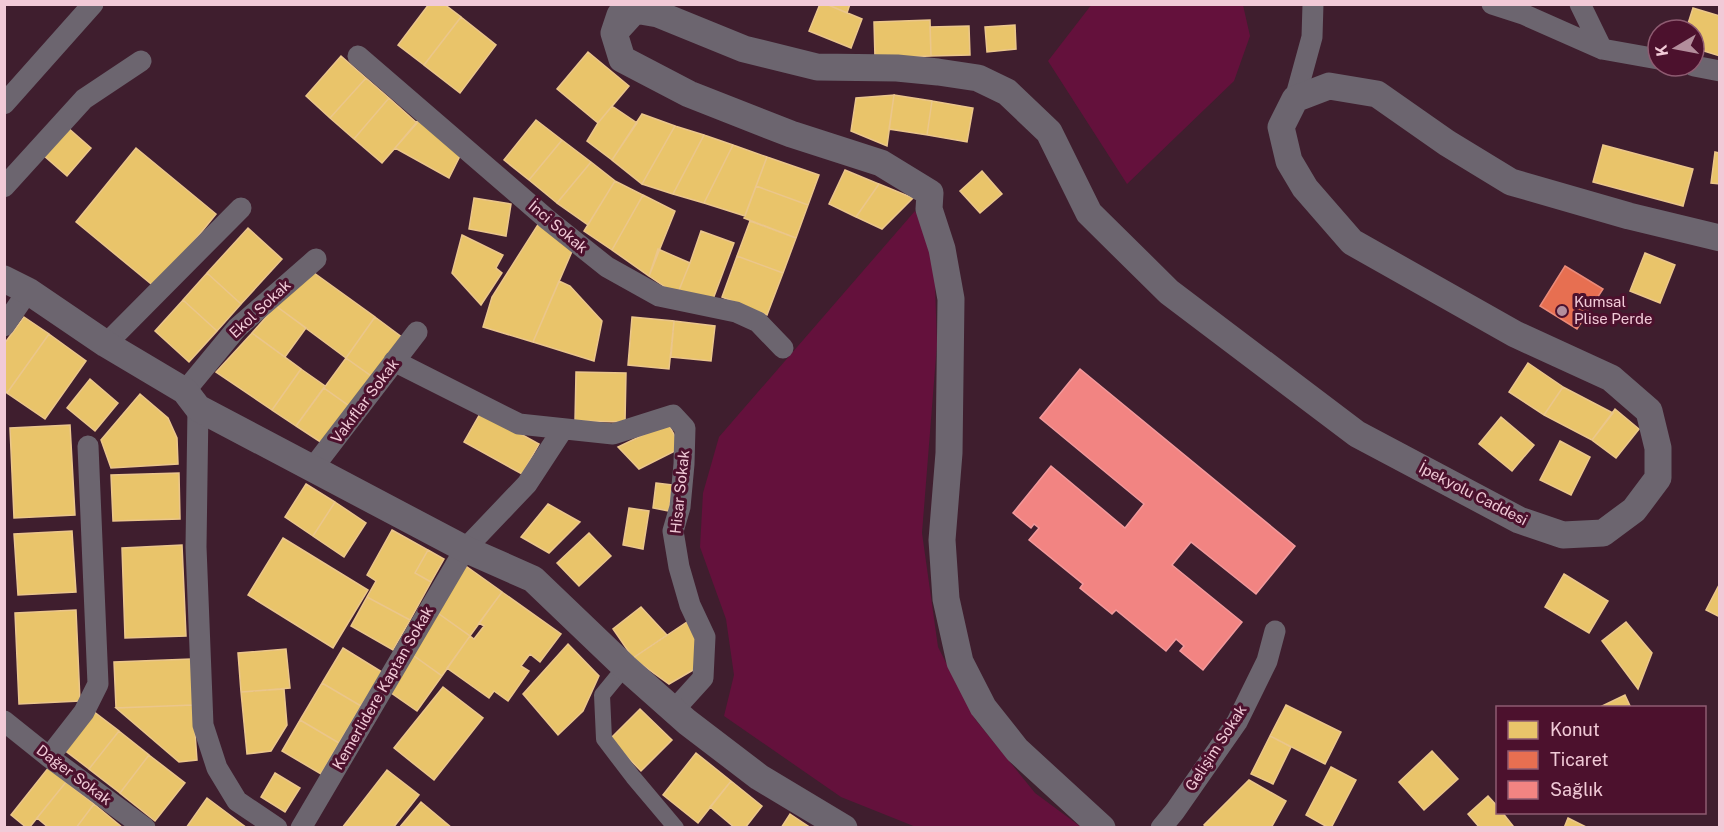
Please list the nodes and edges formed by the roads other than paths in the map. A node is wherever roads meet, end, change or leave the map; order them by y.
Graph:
1 (93, 4) edge
2 (623, 4) edge
3 (1313, 4) edge
4 (1492, 4) edge
5 (1580, 4) edge
6 (614, 33) junction
7 (1602, 49) junction
8 (358, 56) dead end
9 (1646, 57) edge
10 (141, 61) dead end
11 (1294, 99) junction
12 (4, 104) edge
13 (5, 185) edge
14 (241, 208) dead end
15 (1719, 238) edge
16 (316, 259) dead end
17 (16, 285) edge
18 (4, 326) edge
19 (417, 332) dead end
20 (106, 344) junction
21 (783, 348) dead end
22 (394, 361) junction
23 (192, 400) junction
24 (563, 429) junction
25 (88, 447) dead end
26 (312, 470) junction
27 (465, 549) junction
28 (1275, 631) dead end
29 (625, 667) junction
30 (674, 710) junction
31 (4, 721) edge
32 (49, 757) junction
33 (146, 828) edge
34 (277, 828) edge
35 (302, 828) edge
36 (676, 828) edge
37 (844, 828) edge
38 (1102, 828) edge
39 (1161, 828) edge

1 - 12 street
2 - 6 street
3 - 11 street
4 - 7 street
5 - 7 street
6 - 11 street, İpekyolu Caddesi
6 - 38 street
7 - 9 street
8 - 21 street, İnci Sokak
10 - 13 street
11 - 15 street
14 - 20 street
16 - 23 street, Ekol Sokak
17 - 18 street
17 - 20 street
19 - 22 street, Vakıflar Sokak
20 - 23 street
22 - 24 street, Hisar Sokak
22 - 26 street, Vakıflar Sokak
23 - 26 street
23 - 34 street
24 - 27 street, Kemerlidere Kaptan Sokak
24 - 30 street, Hisar Sokak
25 - 32 street
26 - 27 street
27 - 29 street
27 - 35 street, Kemerlidere Kaptan Sokak
28 - 39 street, Gelişim Sokak
29 - 30 street
29 - 36 street
30 - 37 street
31 - 32 street, Dağer Sokak
32 - 33 street, Dağer Sokak

